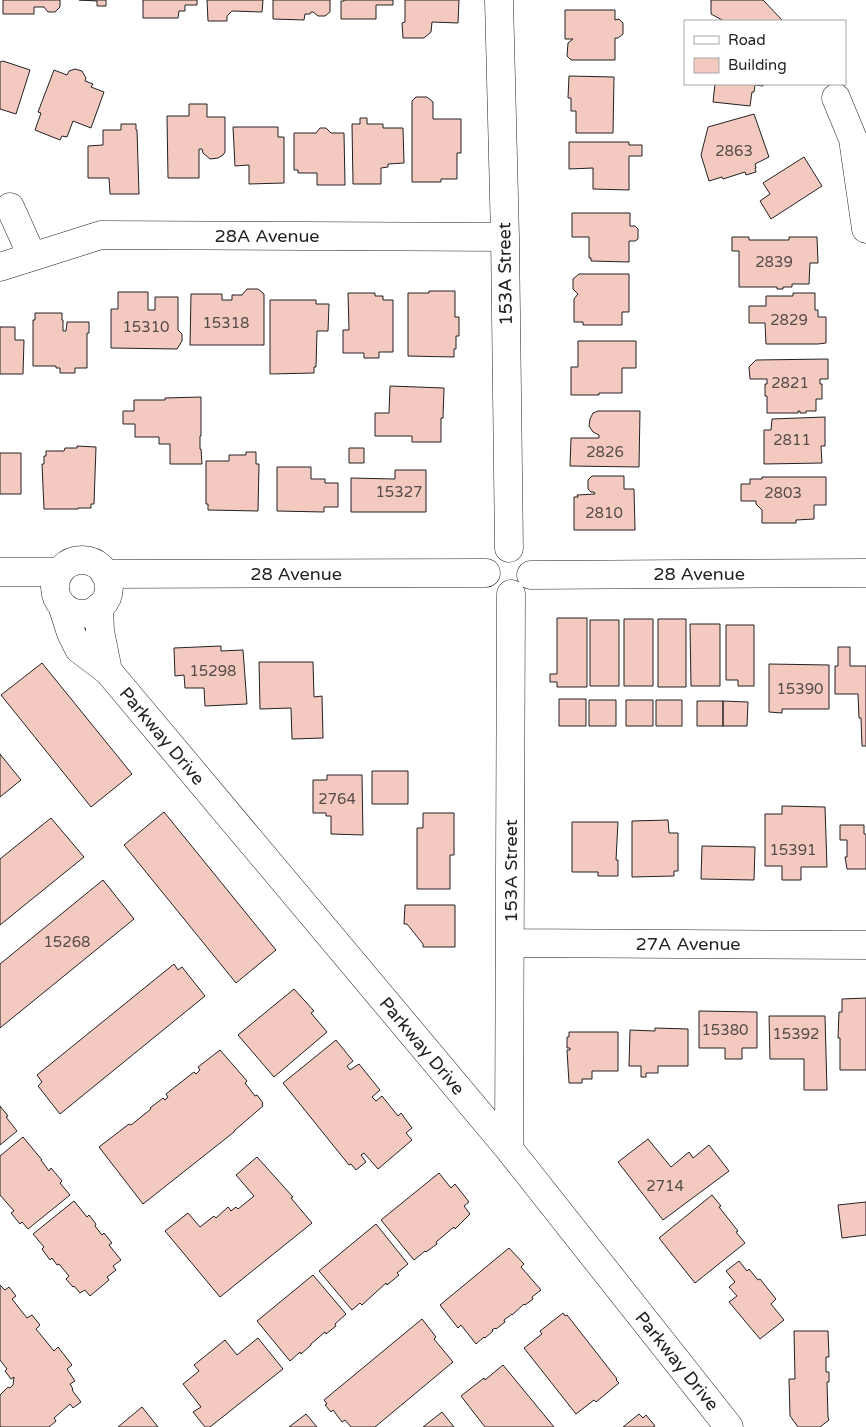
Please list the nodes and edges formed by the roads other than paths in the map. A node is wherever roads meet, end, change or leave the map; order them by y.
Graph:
1 (499, 0) edge
2 (836, 98) dead end
3 (10, 207) dead end
4 (866, 229) edge
5 (504, 237) junction
6 (32, 256) junction
7 (0, 267) edge
8 (509, 548) junction
9 (0, 572) edge
10 (59, 572) junction
11 (486, 573) junction
12 (866, 573) edge
13 (105, 574) junction
14 (531, 574) junction
15 (511, 594) junction
16 (62, 605) junction
17 (99, 607) junction
18 (108, 671) junction
19 (510, 943) junction
20 (866, 945) edge
21 (508, 1149) junction
22 (729, 1427) edge

1 - 5 street, 153A Street
2 - 4 street
3 - 6 street
5 - 6 street, 28A Avenue
5 - 8 street, 153A Street
6 - 7 street, 28A Avenue
8 - 11 street
8 - 14 street
9 - 10 street
10 - 13 street
10 - 16 street
11 - 13 street, 28 Avenue
11 - 15 street
12 - 14 street, 28 Avenue
13 - 17 street
14 - 15 street
15 - 19 street, 153A Street
16 - 17 street
16 - 18 street, Parkway Drive
17 - 18 street, Parkway Drive
18 - 21 street, Parkway Drive
19 - 20 street, 27A Avenue
19 - 21 street, 153A Street
21 - 22 street, Parkway Drive

